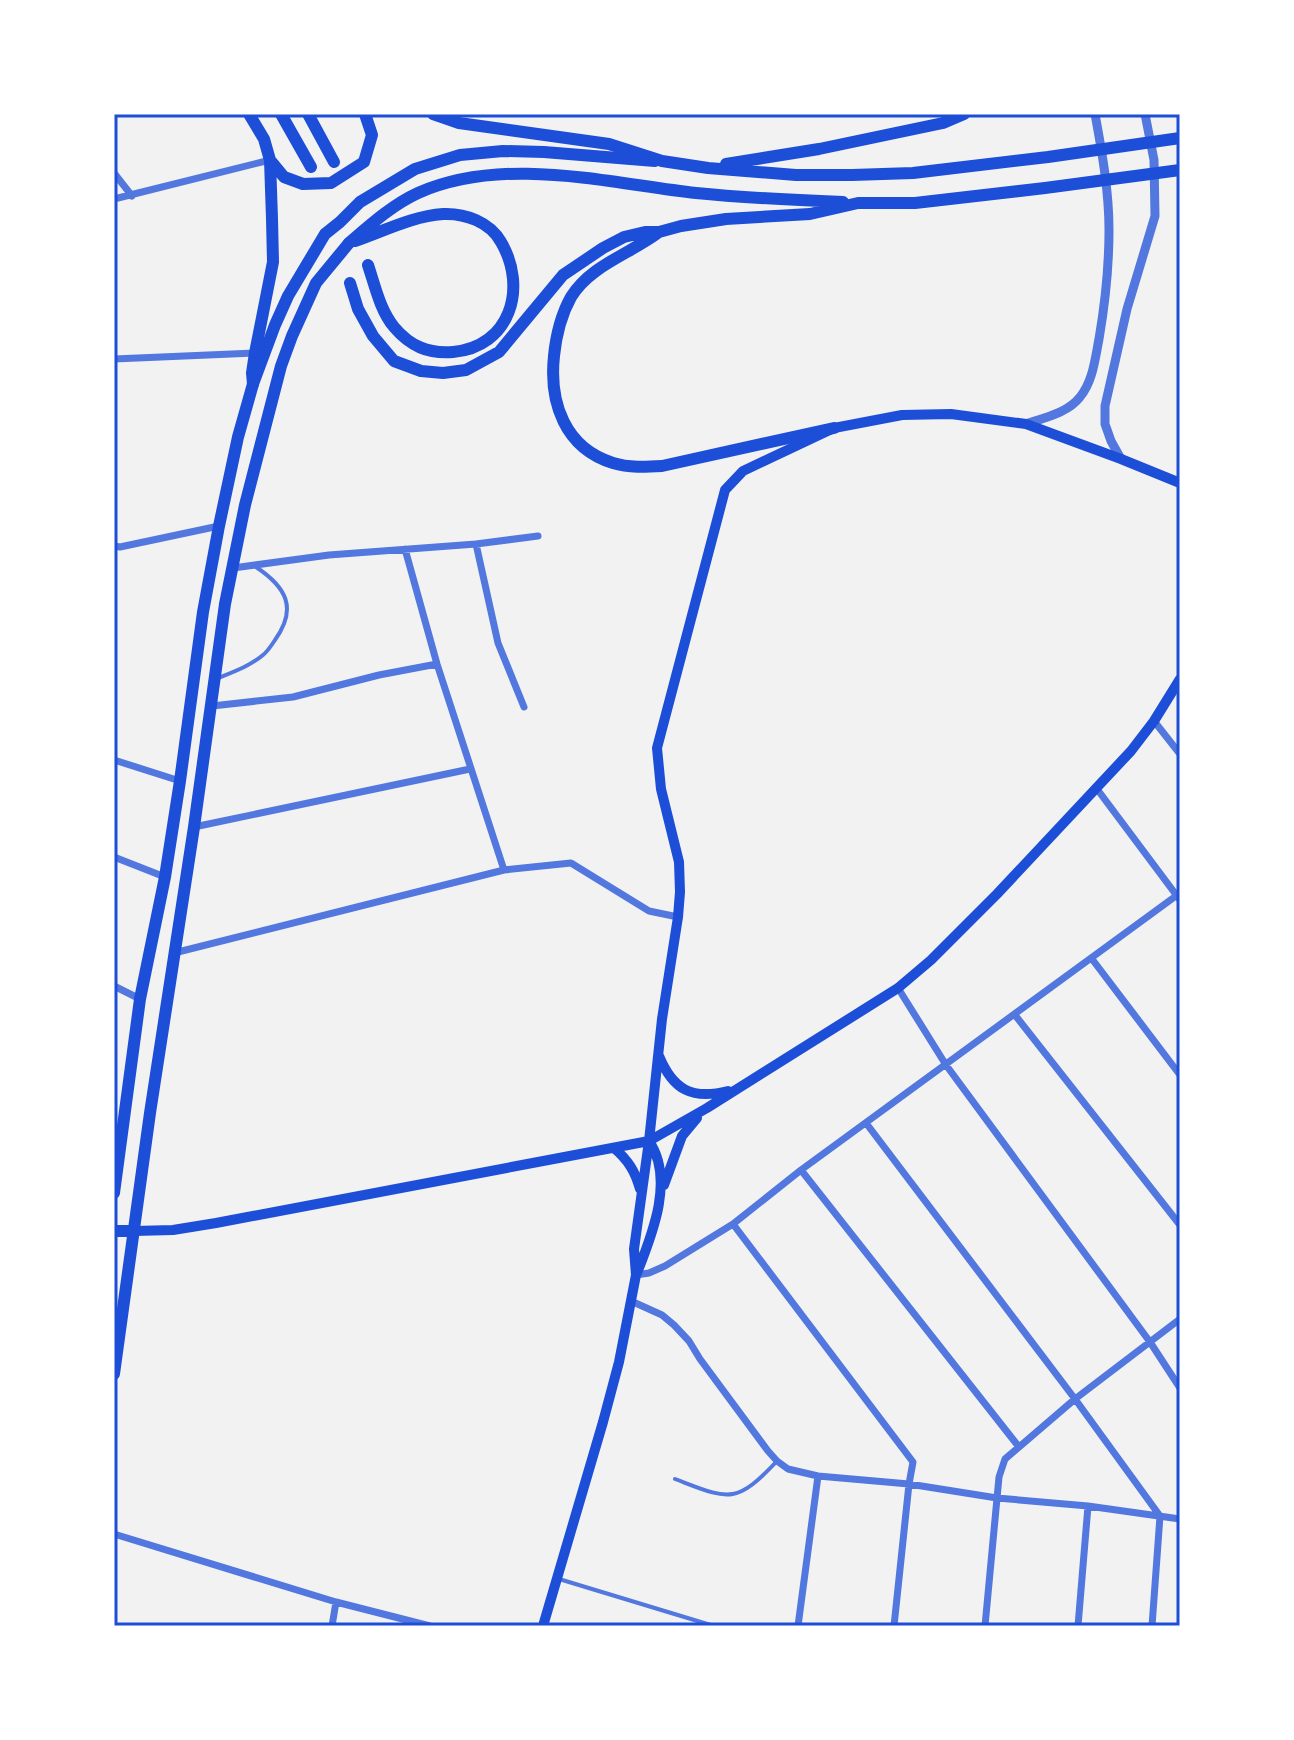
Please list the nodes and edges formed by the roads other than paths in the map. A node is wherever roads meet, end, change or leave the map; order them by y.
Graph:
1 (249, 114) edge
2 (281, 114) edge
3 (308, 114) edge
4 (365, 114) edge
5 (433, 114) edge
6 (964, 114) edge
7 (1095, 114) edge
8 (1145, 114) edge
9 (1180, 138) edge
10 (270, 160) junction
11 (662, 161) junction
12 (334, 162) dead end
13 (311, 167) dead end
14 (708, 168) junction
15 (1180, 170) edge
16 (114, 173) edge
17 (132, 196) junction
18 (114, 199) edge
19 (858, 203) junction
20 (659, 232) junction
21 (349, 243) junction
22 (368, 265) dead end
23 (350, 283) dead end
24 (255, 353) junction
25 (114, 359) edge
26 (253, 384) junction
27 (1026, 424) junction
28 (834, 428) junction
29 (1121, 459) junction
30 (1180, 483) edge
31 (219, 526) junction
32 (538, 536) dead end
33 (476, 544) junction
34 (114, 546) edge
35 (405, 549) junction
36 (255, 567) junction
37 (233, 568) junction
38 (437, 664) junction
39 (215, 679) junction
40 (1180, 679) edge
41 (212, 706) junction
42 (524, 707) dead end
43 (1154, 721) junction
44 (1180, 754) edge
45 (114, 760) edge
46 (470, 769) junction
47 (180, 781) junction
48 (1097, 789) junction
49 (194, 827) junction
50 (114, 857) edge
51 (504, 870) junction
52 (165, 877) junction
53 (1179, 896) edge
54 (678, 917) junction
55 (174, 953) junction
56 (1092, 959) junction
57 (114, 986) edge
58 (898, 988) junction
59 (140, 999) junction
60 (1015, 1015) junction
61 (658, 1054) junction
62 (946, 1065) junction
63 (1180, 1075) edge
64 (733, 1090) junction
65 (707, 1108) junction
66 (866, 1123) junction
67 (649, 1141) junction
68 (614, 1148) junction
69 (801, 1170) junction
70 (115, 1178) edge
71 (661, 1191) junction
72 (114, 1193) edge
73 (641, 1193) junction
74 (733, 1224) junction
75 (1180, 1225) edge
76 (114, 1231) edge
77 (134, 1231) junction
78 (636, 1275) junction
79 (631, 1301) junction
80 (1180, 1319) edge
81 (1150, 1342) junction
82 (114, 1374) edge
83 (1180, 1388) edge
84 (1075, 1399) junction
85 (1019, 1447) junction
86 (777, 1461) junction
87 (818, 1476) junction
88 (675, 1479) dead end
89 (909, 1484) junction
90 (997, 1498) junction
91 (1088, 1506) junction
92 (1160, 1516) junction
93 (1180, 1519) edge
94 (114, 1534) edge
95 (557, 1579) junction
96 (336, 1602) junction
97 (332, 1626) edge
98 (430, 1626) edge
99 (543, 1626) edge
100 (714, 1626) edge
101 (798, 1626) edge
102 (894, 1626) edge
103 (985, 1626) edge
104 (1078, 1626) edge
105 (1152, 1626) edge

1 - 10 main road
2 - 13 main road
3 - 12 main road
4 - 10 main road
5 - 11 main road
6 - 14 main road
7 - 27 street
8 - 29 street
9 - 14 main road
10 - 17 street
10 - 24 main road
11 - 14 main road
11 - 26 main road
15 - 19 main road
16 - 17 street
17 - 18 street
19 - 20 main road
19 - 21 main road
20 - 23 main road
20 - 28 main road
21 - 22 main road
21 - 37 main road
24 - 25 street
24 - 26 main road
26 - 31 main road
27 - 28 main road
27 - 29 main road
28 - 54 main road
29 - 30 main road
31 - 34 street
31 - 47 main road
32 - 33 street
33 - 35 street
33 - 42 street
35 - 36 street
35 - 38 street
36 - 37 street
36 - 39 lane
37 - 39 main road
38 - 41 street
38 - 46 street
39 - 41 main road
40 - 43 main road
41 - 49 main road
43 - 44 street
43 - 48 main road
45 - 47 street
46 - 49 street
46 - 51 street
47 - 52 main road
48 - 53 street
48 - 58 main road
49 - 55 main road
50 - 52 street
51 - 54 street
51 - 55 street
52 - 59 main road
53 - 56 street
54 - 61 main road
55 - 77 main road
56 - 60 street
56 - 63 street
57 - 59 street
58 - 62 street
58 - 64 main road
59 - 70 main road
60 - 62 street
60 - 75 street
61 - 64 main road
61 - 67 main road
62 - 66 street
62 - 81 street
64 - 65 main road
65 - 67 main road
65 - 71 main road
66 - 69 street
66 - 84 street
67 - 68 main road
67 - 71 main road
67 - 73 main road
68 - 73 main road
68 - 77 main road
69 - 74 street
69 - 85 street
70 - 72 main road
71 - 78 main road
73 - 78 main road
74 - 78 street
74 - 89 street
76 - 77 main road
77 - 82 main road
78 - 79 main road
79 - 86 street
79 - 95 main road
80 - 81 street
81 - 83 street
81 - 84 street
84 - 85 street
84 - 92 street
85 - 90 street
86 - 87 street
86 - 88 lane
87 - 89 street
87 - 101 street
89 - 90 street
89 - 102 street
90 - 91 street
90 - 103 street
91 - 92 street
91 - 104 street
92 - 93 street
92 - 105 street
94 - 96 street
95 - 99 main road
95 - 100 lane
96 - 97 street
96 - 98 street

